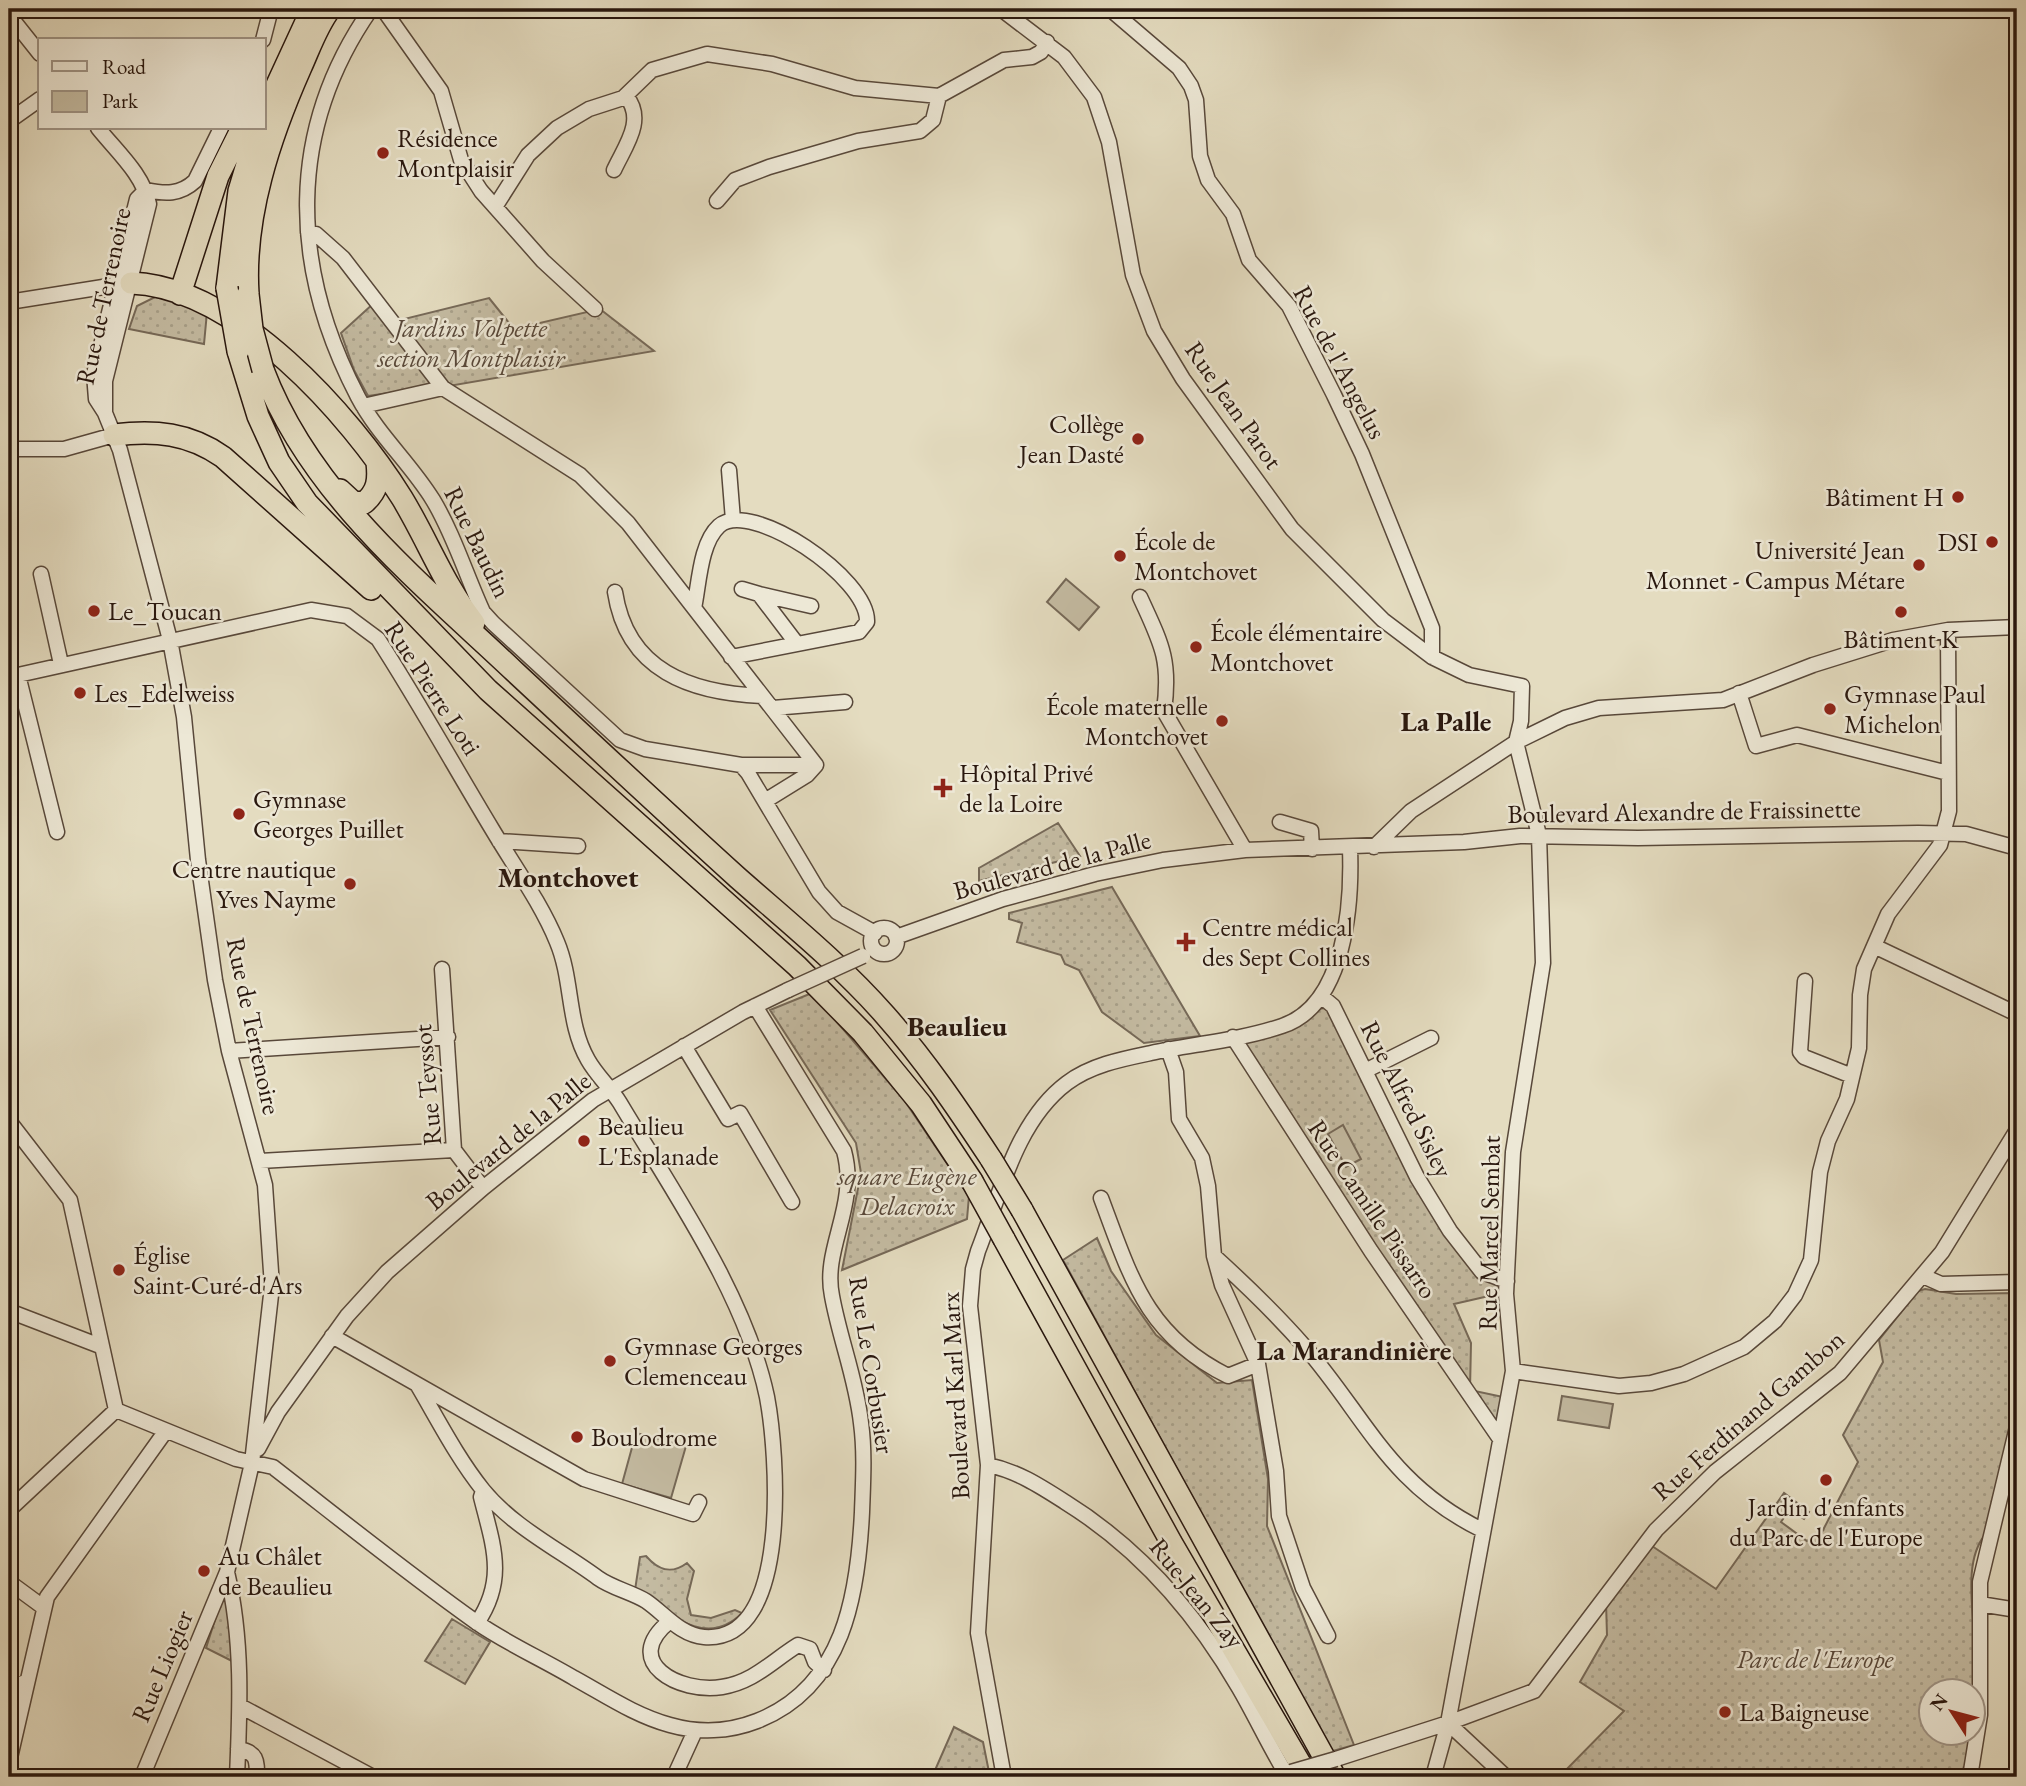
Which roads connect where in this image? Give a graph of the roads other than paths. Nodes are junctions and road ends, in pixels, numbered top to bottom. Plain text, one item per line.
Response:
1 (271, 9) edge
2 (311, 9) edge
3 (330, 9) edge
4 (371, 9) edge
5 (383, 9) edge
6 (1001, 9) edge
7 (1110, 9) edge
8 (9, 15) edge
9 (264, 38) edge
10 (1047, 42) junction
11 (38, 51) edge
12 (266, 85) edge
13 (626, 96) junction
14 (939, 96) junction
15 (38, 100) edge
16 (266, 109) edge
17 (9, 121) edge
18 (101, 130) edge
19 (220, 130) edge
20 (241, 130) edge
21 (257, 130) edge
22 (614, 170) dead end
23 (146, 190) junction
24 (717, 201) dead end
25 (495, 207) junction
26 (308, 232) junction
27 (123, 284) junction
28 (238, 291) junction
29 (180, 294) junction
30 (9, 302) edge
31 (595, 309) dead end
32 (443, 388) junction
33 (363, 406) junction
34 (114, 435) junction
35 (301, 446) junction
36 (9, 449) edge
37 (377, 462) junction
38 (729, 470) dead end
39 (733, 520) junction
40 (41, 574) dead end
41 (742, 589) dead end
42 (615, 592) dead end
43 (760, 594) junction
44 (1140, 597) dead end
45 (811, 606) dead end
46 (694, 608) junction
47 (2017, 627) edge
48 (1948, 630) junction
49 (170, 640) junction
50 (797, 644) junction
51 (731, 657) junction
52 (1432, 657) junction
53 (61, 664) junction
54 (514, 670) junction
55 (13, 676) edge
56 (488, 690) junction
57 (1739, 694) junction
58 (762, 696) junction
59 (845, 702) dead end
60 (773, 708) junction
61 (1516, 742) junction
62 (741, 765) junction
63 (816, 765) junction
64 (1948, 773) junction
65 (765, 801) junction
66 (1280, 822) dead end
67 (57, 832) dead end
68 (1944, 834) junction
69 (1539, 835) junction
70 (499, 841) junction
71 (578, 846) dead end
72 (1374, 846) junction
73 (1350, 848) junction
74 (2017, 848) edge
75 (1312, 849) junction
76 (1245, 850) junction
77 (874, 933) junction
78 (896, 937) junction
79 (1874, 946) junction
80 (869, 953) junction
81 (442, 969) dead end
82 (1805, 981) dead end
83 (1321, 996) junction
84 (755, 1006) junction
85 (2017, 1014) edge
86 (448, 1037) junction
87 (1233, 1037) junction
88 (1431, 1038) dead end
89 (684, 1046) junction
90 (1168, 1049) junction
91 (229, 1051) junction
92 (1364, 1071) junction
93 (1852, 1076) junction
94 (610, 1090) junction
95 (9, 1121) edge
96 (2017, 1130) edge
97 (454, 1150) junction
98 (260, 1161) junction
99 (483, 1188) junction
100 (1101, 1198) dead end
101 (792, 1202) dead end
102 (1214, 1256) junction
103 (1923, 1276) junction
104 (1507, 1281) junction
105 (1243, 1282) junction
106 (2017, 1282) edge
107 (1227, 1295) junction
108 (9, 1311) edge
109 (332, 1336) junction
110 (100, 1346) junction
111 (1258, 1364) junction
112 (1513, 1371) junction
113 (418, 1386) junction
114 (116, 1410) junction
115 (2017, 1427) edge
116 (165, 1432) junction
117 (1500, 1440) junction
118 (252, 1463) junction
119 (988, 1465) junction
120 (484, 1490) junction
121 (699, 1503) dead end
122 (9, 1510) edge
123 (1482, 1530) junction
124 (227, 1572) junction
125 (9, 1582) edge
126 (1980, 1602) junction
127 (43, 1606) junction
128 (2017, 1611) edge
129 (670, 1622) junction
130 (478, 1623) junction
131 (1328, 1636) dead end
132 (824, 1670) junction
133 (26, 1682) junction
134 (9, 1692) edge
135 (240, 1706) junction
136 (1448, 1723) junction
137 (695, 1731) junction
138 (238, 1749) junction
139 (9, 1762) edge
140 (1336, 1768) edge
141 (1289, 1775) edge
142 (142, 1777) edge
143 (237, 1777) edge
144 (257, 1777) edge
145 (373, 1777) edge
146 (674, 1777) edge
147 (1004, 1777) edge
148 (1433, 1777) edge
149 (1506, 1777) edge
150 (1970, 1777) edge

1 - 9 street
2 - 12 highway
2 - 16 highway
3 - 28 highway
4 - 26 street, Rue Baudin
5 - 25 street
6 - 10 street, Rue Jean Parot
7 - 52 street, Rue de l'Angelus
8 - 11 street
10 - 14 street
10 - 52 street, Rue Jean Parot
13 - 14 street
13 - 22 street
13 - 25 street
14 - 24 street
15 - 17 street
18 - 23 street
19 - 23 street, Rue de Terrenoire
20 - 29 highway
21 - 28 highway
23 - 27 street, Rue de Terrenoire
25 - 31 street
26 - 32 street
26 - 33 street, Rue Baudin
27 - 29 highway
27 - 30 street
27 - 34 street, Rue de Terrenoire
28 - 35 highway, bridge
28 - 56 highway, bridge
29 - 37 highway
32 - 33 street
32 - 46 street
33 - 62 street, Rue Baudin
34 - 36 street
34 - 49 street, Rue de Terrenoire
34 - 56 highway
35 - 37 highway
35 - 54 highway
37 - 54 highway
38 - 39 street
39 - 46 street
39 - 50 street
40 - 53 street
41 - 43 street
42 - 58 street
43 - 45 street
43 - 50 street
44 - 76 street
46 - 51 street
47 - 48 street
48 - 57 street
48 - 64 street
49 - 53 street, Rue Pierre Loti
49 - 70 street, Rue Pierre Loti
49 - 91 street, Rue de Terrenoire
50 - 51 street
51 - 58 street
52 - 61 street, Rue Jean Parot
53 - 55 street, Rue Pierre Loti
54 - 140 highway, bridge
55 - 67 street
56 - 141 highway, bridge
57 - 61 street
57 - 64 street
58 - 60 street
59 - 60 street
60 - 63 street
61 - 69 street, Rue Marcel Sembat
61 - 72 street
62 - 63 street, Rue Baudin
62 - 65 street
63 - 65 street
64 - 68 street
65 - 77 street
66 - 75 street
68 - 69 street, Boulevard Alexandre de Fraissinette
68 - 74 street, Boulevard Alexandre de Fraissinette
68 - 79 street
69 - 72 street, Boulevard Alexandre de Fraissinette
69 - 104 street, Rue Marcel Sembat
70 - 71 street
70 - 94 street, Rue Pierre Loti
72 - 73 street, Boulevard Alexandre de Fraissinette
73 - 75 street, Boulevard de la Palle
73 - 83 street, Boulevard Karl Marx
75 - 76 street, Boulevard de la Palle
76 - 78 street, Boulevard de la Palle
77 - 78 street, Boulevard de la Palle
77 - 80 street
78 - 80 street, Boulevard de la Palle
79 - 85 street
79 - 93 street
80 - 84 street, Boulevard de la Palle, bridge
81 - 86 street, Rue Teyssot
82 - 93 street
83 - 87 street, Boulevard Karl Marx
83 - 92 street, Rue Alfred Sisley
84 - 89 street, Boulevard de la Palle
84 - 132 street, Rue Le Corbusier
86 - 91 street
86 - 97 street, Rue Teyssot
87 - 90 street, Boulevard Karl Marx
87 - 117 street, Rue Camille Pissarro
88 - 92 street
89 - 94 street, Boulevard de la Palle
89 - 101 street
90 - 102 street
90 - 119 street, Boulevard Karl Marx
91 - 98 street, Rue de Terrenoire
92 - 104 street, Rue Alfred Sisley
93 - 112 street
94 - 99 street, Boulevard de la Palle
94 - 129 street, Rue Pierre Loti
95 - 110 street
96 - 103 street, Rue Ferdinand Gambon
97 - 98 street
97 - 99 street, Rue Teyssot
98 - 118 street, Rue de Terrenoire
99 - 109 street, Boulevard de la Palle
100 - 111 street
102 - 105 street
102 - 107 street
103 - 106 street
103 - 136 street, Rue Ferdinand Gambon
104 - 112 street, Rue Marcel Sembat
105 - 107 street
105 - 123 street
107 - 111 street
108 - 110 street
109 - 113 street
109 - 118 street, Boulevard de la Palle
110 - 114 street
111 - 131 street
112 - 117 street, Rue Marcel Sembat
113 - 120 street
113 - 121 street
114 - 116 street, Rue Le Corbusier
114 - 122 street
115 - 126 street
116 - 118 street, Rue Le Corbusier
116 - 127 street
117 - 123 street, Rue Marcel Sembat
118 - 124 street, Rue de Terrenoire
118 - 130 street, Rue Le Corbusier
119 - 141 street, Rue Jean Zay
119 - 147 street, Boulevard Karl Marx
120 - 129 street, Rue Pierre Loti
120 - 130 street
123 - 136 street, Rue Marcel Sembat
124 - 135 street
124 - 142 street, Rue Liogier
125 - 127 street
126 - 128 street
126 - 150 street
127 - 133 street
129 - 132 street
130 - 137 street, Rue Le Corbusier
132 - 137 street, Rue Le Corbusier
133 - 134 street
133 - 139 street
135 - 138 street
135 - 145 street
136 - 140 street, Rue Ferdinand Gambon
136 - 148 street, Rue Marcel Sembat
136 - 149 street
137 - 146 street
138 - 143 street
138 - 144 street
140 - 141 street, Rue Ferdinand Gambon, bridge

